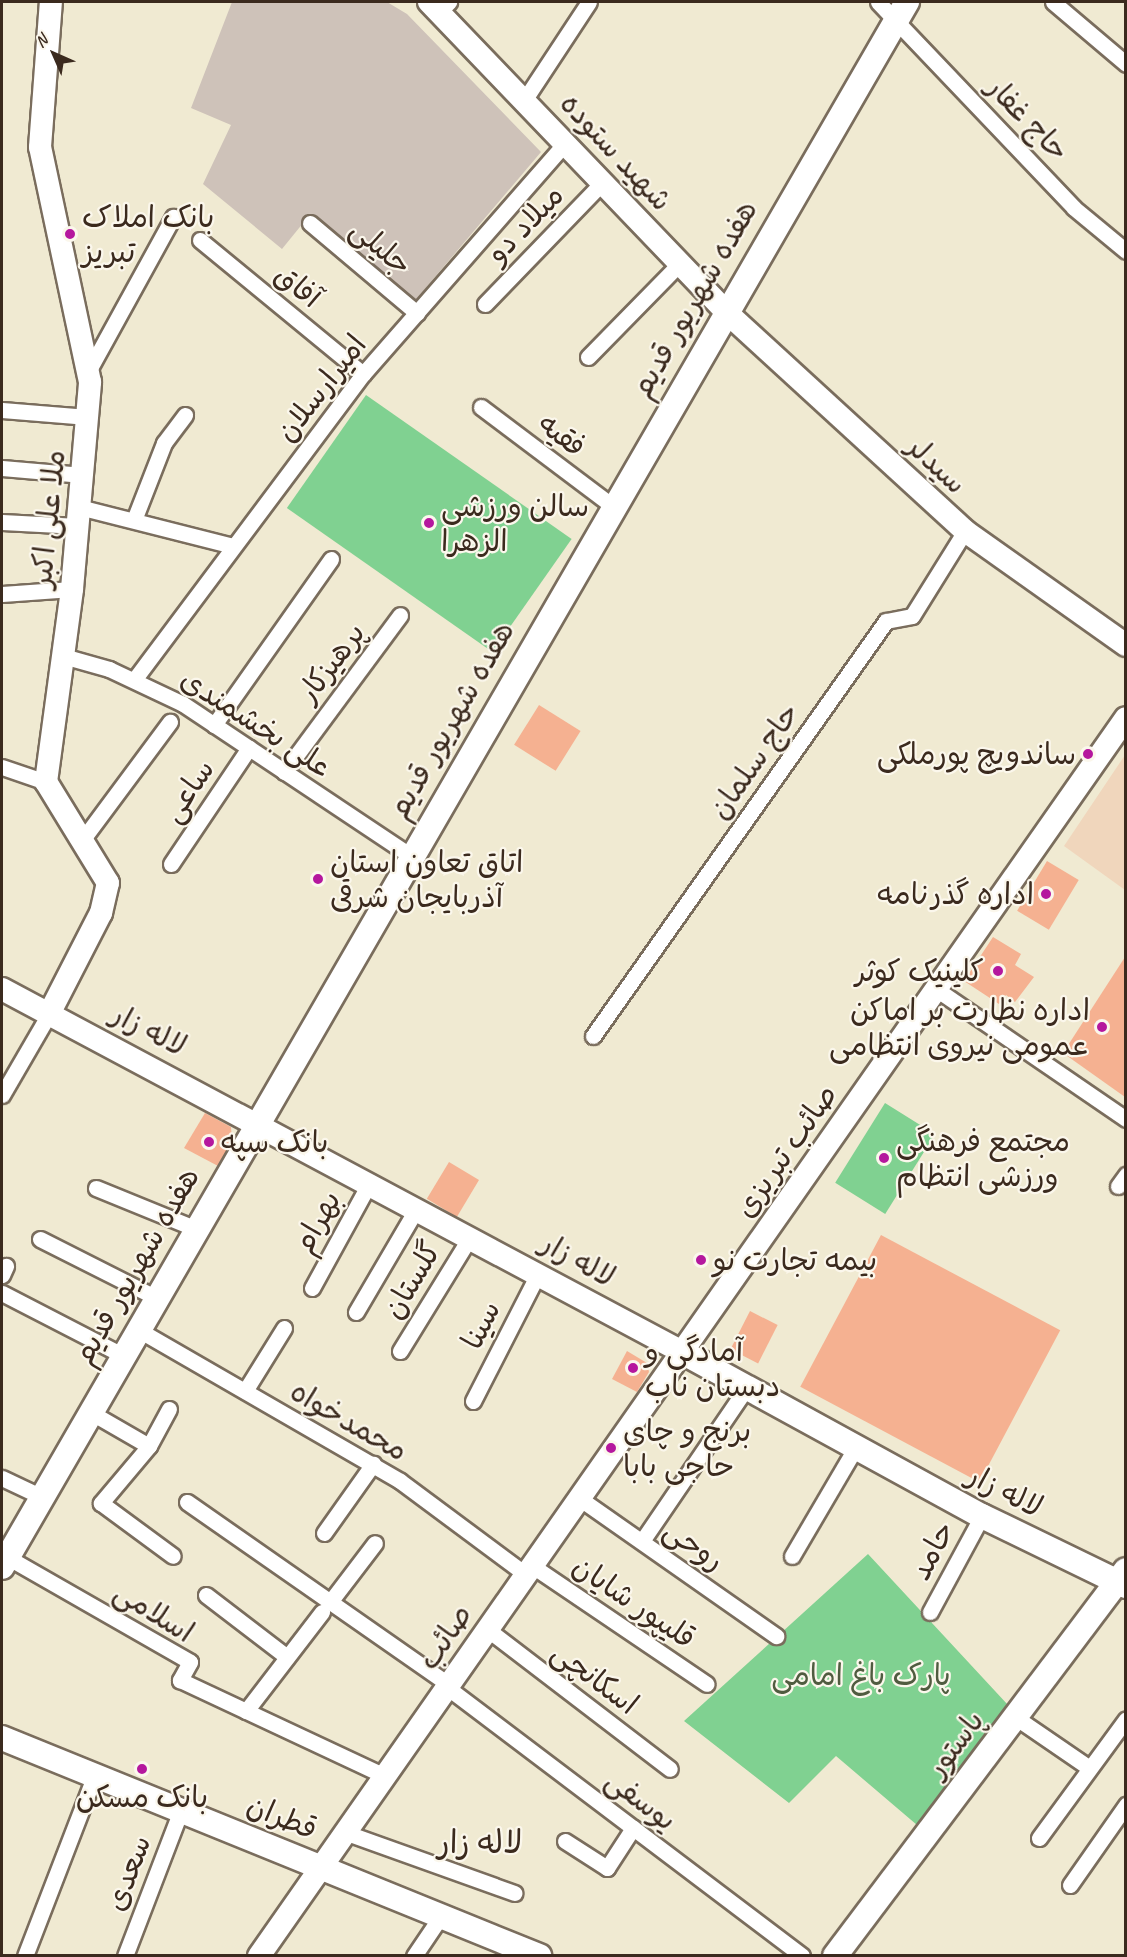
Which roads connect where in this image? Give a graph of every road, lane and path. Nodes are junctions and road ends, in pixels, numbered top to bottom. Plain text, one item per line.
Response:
1 (51, 2) edge
2 (589, 2) edge
3 (878, 2) edge
4 (1053, 2) edge
5 (441, 3) edge
6 (901, 11) edge
7 (1125, 64) edge
8 (525, 99) junction
9 (566, 142) junction
10 (603, 182) junction
11 (173, 217) dead end
12 (310, 223) dead end
13 (200, 240) dead end
14 (1125, 251) edge
15 (680, 263) junction
16 (485, 304) dead end
17 (724, 310) junction
18 (417, 313) junction
19 (588, 357) dead end
20 (89, 370) junction
21 (363, 374) junction
22 (481, 407) dead end
23 (2, 410) edge
24 (185, 415) dead end
25 (88, 417) junction
26 (2, 468) edge
27 (83, 475) junction
28 (611, 505) junction
29 (78, 517) junction
30 (134, 520) junction
31 (2, 522) edge
32 (965, 531) junction
33 (233, 546) junction
34 (331, 559) dead end
35 (72, 588) junction
36 (2, 594) edge
37 (400, 615) dead end
38 (1125, 645) edge
39 (63, 656) junction
40 (134, 680) junction
41 (1125, 718) edge
42 (170, 722) dead end
43 (214, 725) junction
44 (249, 748) junction
45 (2, 767) edge
46 (284, 772) junction
47 (46, 782) junction
48 (83, 839) junction
49 (409, 855) junction
50 (171, 864) dead end
51 (2, 989) edge
52 (936, 989) junction
53 (49, 1014) junction
54 (594, 1036) dead end
55 (2, 1095) edge
56 (1125, 1119) edge
57 (256, 1120) junction
58 (370, 1182) junction
59 (96, 1188) dead end
60 (417, 1208) junction
61 (194, 1228) junction
62 (470, 1237) junction
63 (40, 1239) dead end
64 (538, 1274) junction
65 (312, 1288) dead end
66 (2, 1293) edge
67 (155, 1297) junction
68 (356, 1312) dead end
69 (284, 1328) dead end
70 (137, 1329) junction
71 (400, 1351) dead end
72 (682, 1352) junction
73 (122, 1356) junction
74 (747, 1387) junction
75 (245, 1391) junction
76 (473, 1401) dead end
77 (169, 1409) dead end
78 (90, 1412) junction
79 (149, 1446) junction
80 (856, 1447) junction
81 (373, 1464) junction
82 (2, 1478) edge
83 (42, 1497) junction
84 (579, 1498) junction
85 (187, 1502) dead end
86 (982, 1516) junction
87 (324, 1533) dead end
88 (642, 1541) junction
89 (375, 1543) dead end
90 (173, 1556) dead end
91 (792, 1556) dead end
92 (4, 1562) edge
93 (528, 1569) junction
94 (1123, 1579) edge
95 (206, 1595) dead end
96 (326, 1607) junction
97 (930, 1612) dead end
98 (487, 1629) junction
99 (776, 1636) dead end
100 (287, 1657) junction
101 (707, 1684) dead end
102 (448, 1686) junction
103 (246, 1711) junction
104 (1015, 1717) junction
105 (1125, 1719) edge
106 (3, 1742) edge
107 (1088, 1767) junction
108 (670, 1769) dead end
109 (95, 1775) junction
110 (383, 1775) junction
111 (1125, 1805) edge
112 (181, 1810) junction
113 (633, 1828) junction
114 (344, 1832) junction
115 (1039, 1838) dead end
116 (565, 1841) dead end
117 (319, 1866) junction
118 (1070, 1885) dead end
119 (514, 1893) dead end
120 (441, 1916) junction
121 (536, 1955) edge
122 (25, 1956) edge
123 (125, 1956) edge
124 (259, 1956) edge
125 (414, 1956) edge
126 (802, 1956) edge
127 (835, 1956) edge

1 - 20 main road, ملا علی اکبر
2 - 8 street
3 - 6 street, حاج غفار
4 - 7 street
5 - 8 main road, شهید ستوده
6 - 14 street, حاج غفار
6 - 17 main road, هفده شهریور قدیم
8 - 9 main road, شهید ستوده
9 - 10 main road, شهید ستوده
9 - 18 street, امیرارسلان
10 - 15 main road, شهید ستوده
10 - 16 street, میلاد دو
11 - 20 street
12 - 18 street, جلیلی
13 - 21 street, آفاق
15 - 17 main road, شهید ستوده
15 - 19 street
17 - 28 main road, هفده شهریور قدیم
17 - 32 main road, سیدلر
18 - 21 street, امیرارسلان
20 - 25 main road, ملا علی اکبر
21 - 33 street, امیرارسلان
22 - 28 street, فقیه
23 - 25 street
24 - 30 street
25 - 27 main road, ملا علی اکبر
26 - 27 street
27 - 29 main road, ملا علی اکبر
28 - 49 main road, هفده شهریور قدیم
29 - 30 street
29 - 31 street
29 - 35 main road, ملا علی اکبر
30 - 33 street
32 - 38 main road, سیدلر
32 - 54 street, حاج سلمان
33 - 40 street, امیرارسلان
34 - 43 street
35 - 36 street
35 - 39 main road, ملا علی اکبر
37 - 46 street, پرهیزکار
39 - 40 street, علی بخشمندی
39 - 47 main road, ملا علی اکبر
40 - 43 street, علی بخشمندی
41 - 52 main road, صائب تبریزی
42 - 48 street
43 - 44 street, علی بخشمندی
44 - 46 street, علی بخشمندی
44 - 50 street, ساعی
45 - 47 street
46 - 49 street, علی بخشمندی
47 - 48 main road
48 - 53 main road
49 - 57 main road, هفده شهریور قدیم
51 - 53 main road, لاله زار
52 - 56 street
52 - 72 main road, صائب تبریزی
53 - 55 street
53 - 57 main road, لاله زار
57 - 58 main road, لاله زار
57 - 61 main road, هفده شهریور قدیم
58 - 60 main road, لاله زار
58 - 65 street, بهرام
59 - 61 street
60 - 62 main road, لاله زار
60 - 68 street
61 - 67 main road, هفده شهریور قدیم
62 - 64 main road, لاله زار
62 - 71 street, گلستان
63 - 67 street
64 - 72 main road, لاله زار
64 - 76 street, سینا
66 - 73 street
67 - 70 main road, هفده شهریور قدیم
69 - 75 street
70 - 73 main road, هفده شهریور قدیم
70 - 75 street, محمدخواه
72 - 74 main road, لاله زار
72 - 84 main road, صائب
73 - 78 main road, هفده شهریور قدیم
74 - 80 main road, لاله زار
74 - 88 street
75 - 81 street, محمدخواه
77 - 79 street
78 - 79 street
78 - 83 main road, هفده شهریور قدیم
79 - 90 street
80 - 86 main road, لاله زار
80 - 91 street
81 - 87 street
81 - 93 street, محمدخواه
82 - 83 street
83 - 92 main road, هفده شهریور قدیم
84 - 88 street, روحی
84 - 93 main road, صائب
85 - 96 street, یوسفی
86 - 94 main road, لاله زار
86 - 97 street, حامد
88 - 99 street, روحی
89 - 96 street
92 - 103 street, اسلامی
93 - 98 main road, صائب
93 - 101 street, قلیپور شایان
94 - 104 main road, پاستور
95 - 100 street
96 - 100 street
96 - 102 street, یوسفی
98 - 102 main road, صائب
98 - 108 street, اسکانچی
100 - 103 street
102 - 110 main road, صائب
102 - 113 street, یوسفی
103 - 110 street, اسلامی
104 - 107 street
104 - 127 main road, پاستور
105 - 107 street
106 - 109 main road, قطران
107 - 115 street
109 - 112 main road, قطران
109 - 122 street
110 - 114 main road, صائب
111 - 118 street
112 - 117 main road, قطران
112 - 123 street, سعدی
113 - 116 street
113 - 126 street, یوسفی
114 - 117 main road, صائب
114 - 119 street
117 - 120 main road, قطران
117 - 124 main road, صائب
120 - 121 main road, قطران
120 - 125 street

